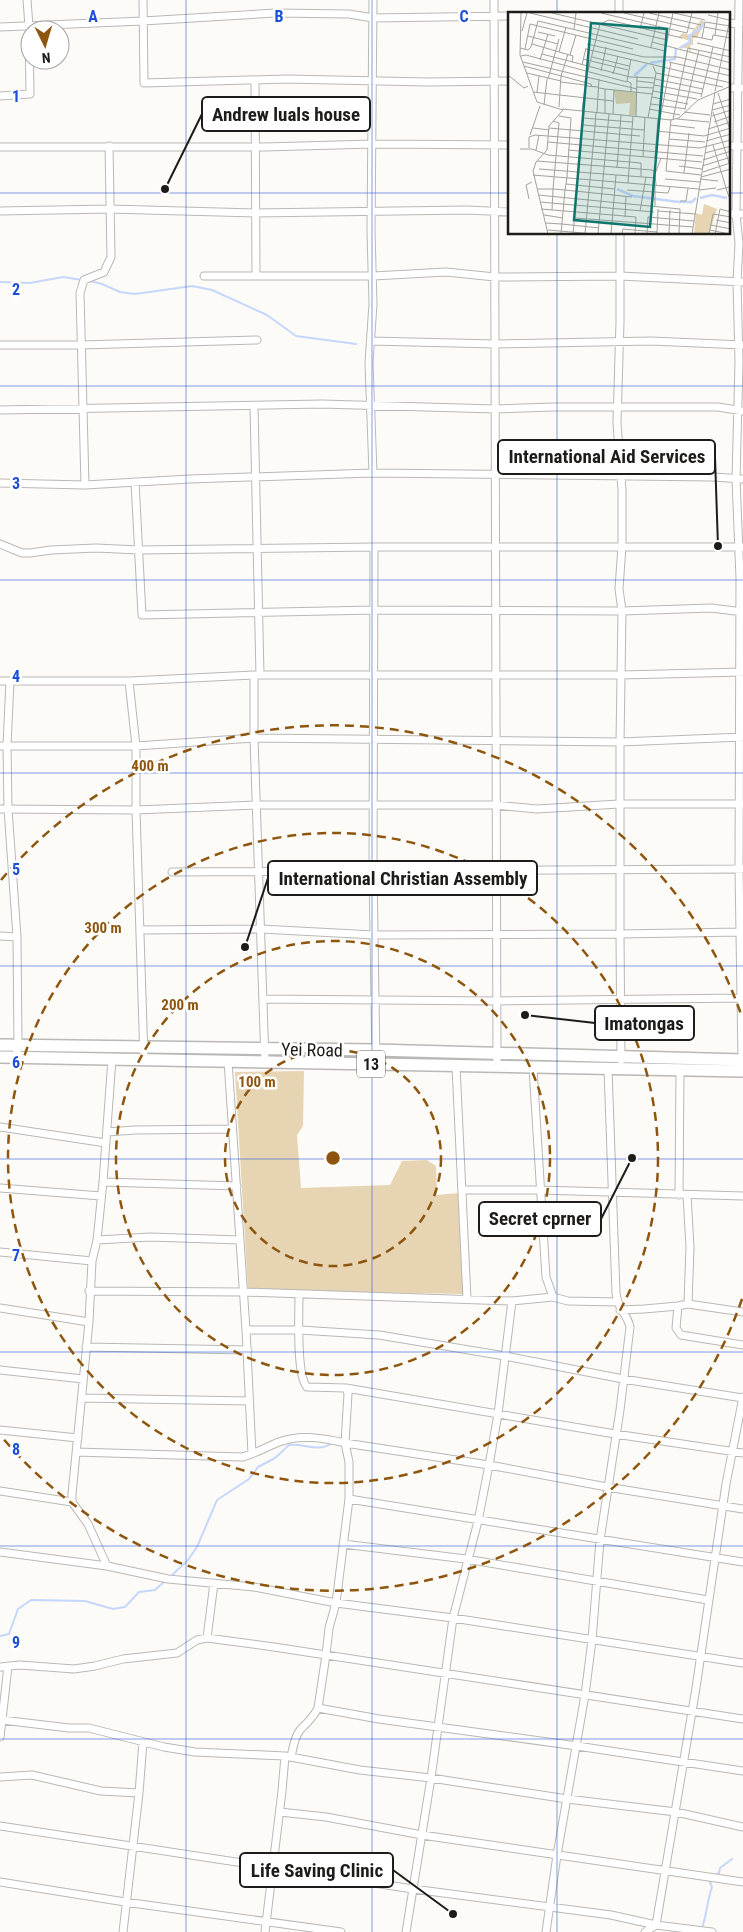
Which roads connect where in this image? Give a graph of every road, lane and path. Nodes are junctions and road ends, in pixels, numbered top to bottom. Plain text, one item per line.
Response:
1 (27, 0) edge
2 (143, 0) edge
3 (373, 0) edge
4 (494, 0) edge
5 (739, 0) edge
6 (494, 16) junction
7 (508, 16) edge
8 (373, 18) junction
9 (29, 20) edge
10 (143, 21) junction
11 (730, 23) edge
12 (70, 24) edge
13 (739, 24) junction
14 (20, 26) edge
15 (0, 27) edge
16 (30, 70) edge
17 (255, 80) junction
18 (372, 80) junction
19 (494, 81) junction
20 (508, 81) edge
21 (740, 88) edge
22 (0, 96) edge
23 (373, 144) junction
24 (494, 145) junction
25 (508, 145) edge
26 (109, 146) junction
27 (255, 146) junction
28 (736, 146) edge
29 (0, 147) edge
30 (110, 209) junction
31 (0, 211) edge
32 (372, 212) junction
33 (494, 212) junction
34 (508, 212) edge
35 (255, 213) junction
36 (736, 214) edge
37 (620, 235) edge
38 (741, 242) edge
39 (256, 275) junction
40 (204, 276) dead end
41 (373, 276) junction
42 (495, 276) junction
43 (620, 276) junction
44 (740, 282) edge
45 (257, 340) dead end
46 (371, 341) junction
47 (620, 343) junction
48 (495, 344) junction
49 (0, 345) edge
50 (81, 345) junction
51 (740, 345) edge
52 (254, 406) junction
53 (371, 406) junction
54 (618, 407) junction
55 (82, 409) junction
56 (495, 409) junction
57 (0, 410) edge
58 (740, 412) edge
59 (373, 473) junction
60 (495, 475) junction
61 (621, 476) junction
62 (255, 477) junction
63 (739, 479) edge
64 (135, 482) junction
65 (0, 483) edge
66 (85, 485) junction
67 (0, 544) edge
68 (622, 546) junction
69 (374, 547) junction
70 (495, 547) junction
71 (741, 547) edge
72 (256, 548) junction
73 (138, 550) junction
74 (375, 610) junction
75 (495, 611) junction
76 (622, 611) junction
77 (741, 612) edge
78 (258, 613) junction
79 (742, 672) edge
80 (374, 674) junction
81 (495, 674) junction
82 (257, 675) junction
83 (621, 675) junction
84 (0, 681) edge
85 (10, 681) junction
86 (130, 681) junction
87 (742, 737) edge
88 (254, 738) junction
89 (373, 740) junction
90 (495, 741) junction
91 (620, 742) junction
92 (4, 746) edge
93 (136, 746) junction
94 (619, 804) junction
95 (742, 804) edge
96 (256, 805) junction
97 (496, 805) junction
98 (373, 806) junction
99 (0, 808) edge
100 (8, 809) junction
101 (136, 810) junction
102 (741, 869) edge
103 (259, 870) junction
104 (373, 870) junction
105 (496, 870) junction
106 (620, 870) junction
107 (172, 872) dead end
108 (261, 929) junction
109 (140, 930) junction
110 (740, 932) junction
111 (496, 934) junction
112 (620, 934) junction
113 (374, 935) junction
114 (0, 936) edge
115 (18, 937) junction
116 (741, 998) junction
117 (263, 999) junction
118 (620, 999) junction
119 (375, 1000) junction
120 (496, 1000) junction
121 (0, 1045) edge
122 (264, 1049) junction
123 (17, 1050) junction
124 (375, 1050) junction
125 (497, 1053) junction
126 (144, 1054) junction
127 (620, 1056) junction
128 (0, 1057) edge
129 (112, 1059) junction
130 (228, 1061) junction
131 (265, 1062) junction
132 (743, 1063) edge
133 (376, 1064) junction
134 (456, 1066) junction
135 (497, 1067) junction
136 (533, 1068) junction
137 (621, 1068) junction
138 (608, 1069) junction
139 (680, 1070) junction
140 (0, 1128) edge
141 (232, 1129) junction
142 (107, 1132) junction
143 (106, 1143) junction
144 (103, 1182) junction
145 (236, 1186) junction
146 (0, 1188) edge
147 (462, 1190) junction
148 (540, 1190) junction
149 (612, 1193) junction
150 (679, 1195) junction
151 (688, 1195) junction
152 (101, 1196) junction
153 (743, 1196) edge
154 (97, 1240) junction
155 (240, 1240) junction
156 (0, 1252) edge
157 (92, 1261) junction
158 (89, 1291) junction
159 (244, 1292) junction
160 (299, 1295) junction
161 (553, 1297) junction
162 (467, 1299) junction
163 (512, 1301) junction
164 (617, 1302) junction
165 (688, 1304) junction
166 (678, 1306) junction
167 (0, 1308) edge
168 (620, 1310) junction
169 (743, 1312) edge
170 (89, 1322) junction
171 (246, 1330) junction
172 (300, 1330) junction
173 (743, 1345) edge
174 (86, 1348) junction
175 (248, 1350) junction
176 (505, 1356) junction
177 (0, 1370) edge
178 (83, 1379) junction
179 (623, 1380) junction
180 (346, 1388) junction
181 (82, 1398) junction
182 (743, 1398) edge
183 (249, 1401) junction
184 (498, 1414) junction
185 (0, 1430) edge
186 (615, 1434) junction
187 (78, 1438) junction
188 (345, 1443) junction
189 (76, 1452) junction
190 (733, 1452) junction
191 (743, 1453) edge
192 (252, 1454) junction
193 (489, 1465) junction
194 (607, 1487) junction
195 (0, 1491) edge
196 (349, 1499) junction
197 (72, 1502) junction
198 (723, 1505) junction
199 (743, 1509) edge
200 (478, 1521) junction
201 (600, 1540) junction
202 (343, 1544) junction
203 (0, 1552) edge
204 (714, 1558) junction
205 (466, 1559) junction
206 (743, 1562) edge
207 (107, 1566) junction
208 (597, 1582) junction
209 (214, 1583) junction
210 (708, 1600) junction
211 (336, 1603) junction
212 (453, 1618) junction
213 (207, 1638) junction
214 (592, 1640) junction
215 (326, 1655) junction
216 (700, 1656) junction
217 (743, 1663) edge
218 (0, 1666) edge
219 (8, 1666) junction
220 (446, 1673) junction
221 (585, 1695) junction
222 (318, 1708) junction
223 (691, 1710) junction
224 (743, 1719) edge
225 (2, 1720) junction
226 (437, 1726) junction
227 (0, 1737) edge
228 (143, 1742) junction
229 (577, 1746) junction
230 (288, 1757) junction
231 (682, 1763) junction
232 (743, 1771) edge
233 (0, 1777) edge
234 (432, 1778) junction
235 (139, 1794) junction
236 (568, 1798) junction
237 (280, 1812) junction
238 (676, 1812) junction
239 (0, 1826) edge
240 (743, 1827) edge
241 (422, 1835) junction
242 (132, 1845) junction
243 (557, 1854) junction
244 (273, 1867) junction
245 (666, 1870) junction
246 (0, 1882) edge
247 (743, 1882) edge
248 (412, 1889) junction
249 (125, 1902) junction
250 (550, 1907) junction
251 (267, 1920) junction
252 (656, 1925) junction
253 (122, 1932) edge
254 (265, 1932) edge
255 (341, 1932) edge
256 (406, 1932) edge
257 (546, 1932) edge
258 (645, 1932) edge
259 (712, 1932) edge

1 - 9 street
2 - 10 street
3 - 8 street
4 - 6 street
5 - 13 street
6 - 7 street
6 - 8 street
6 - 19 street
8 - 10 street
8 - 18 street
10 - 12 street
10 - 17 street
11 - 13 street
13 - 21 street
14 - 15 street
16 - 22 street
17 - 18 street
17 - 27 street
18 - 19 street
18 - 23 street
19 - 20 street
19 - 24 street
21 - 28 street
23 - 24 street
23 - 27 street
23 - 32 street
24 - 25 street
24 - 33 street
26 - 27 street
26 - 29 street
26 - 30 street
27 - 35 street
28 - 36 street
30 - 31 street
30 - 35 street
30 - 50 street
32 - 33 street
32 - 35 street
32 - 41 street
33 - 34 street
33 - 42 street
35 - 39 street
36 - 38 street
37 - 43 street
38 - 44 street
39 - 40 street
39 - 41 street
41 - 42 street
41 - 46 street
42 - 43 street
42 - 48 street
43 - 44 street
43 - 47 street
44 - 51 street
45 - 50 street
46 - 48 street
46 - 53 street
47 - 48 street
47 - 51 street
47 - 54 street
48 - 56 street
49 - 50 street
50 - 55 street
51 - 58 street
52 - 53 street
52 - 55 street
52 - 62 street
53 - 56 street
53 - 59 street
54 - 56 street
54 - 58 street
54 - 61 street
55 - 57 street
55 - 66 street
56 - 60 street
58 - 63 street
59 - 60 street
59 - 62 street
60 - 61 street
60 - 70 street
61 - 63 street
61 - 68 street
62 - 64 street
62 - 72 street
63 - 71 street
64 - 66 street
64 - 73 street
65 - 66 street
67 - 73 street
68 - 70 street
68 - 71 street
68 - 76 street
69 - 70 street
69 - 72 street
69 - 74 street
70 - 75 street
71 - 77 street
72 - 73 street
72 - 78 street
73 - 78 street
74 - 75 street
74 - 78 street
74 - 80 street
75 - 76 street
75 - 81 street
76 - 77 street
76 - 83 street
77 - 79 street
78 - 82 street
79 - 83 street
79 - 87 street
80 - 81 street
80 - 82 street
80 - 89 street
81 - 83 street
81 - 90 street
82 - 86 street
82 - 88 street
83 - 91 street
84 - 85 street
85 - 86 street
85 - 92 street
86 - 93 street
87 - 91 street
87 - 95 street
88 - 89 street
88 - 93 street
88 - 96 street
89 - 90 street
89 - 98 street
90 - 91 street
90 - 97 street
91 - 94 street
92 - 93 street
92 - 100 street
93 - 101 street
94 - 95 street
94 - 97 street
94 - 106 street
95 - 102 street
96 - 98 street
96 - 101 street
96 - 103 street
97 - 98 street
97 - 105 street
98 - 104 street
99 - 100 street
100 - 101 street
100 - 115 street
101 - 109 street
102 - 106 street
102 - 110 street
103 - 104 street
103 - 107 street
103 - 108 street
104 - 105 street
104 - 113 street
105 - 106 street
105 - 111 street
106 - 112 street
108 - 109 street
108 - 113 street
108 - 117 street
109 - 126 street
110 - 112 street
110 - 116 street
111 - 112 street
111 - 113 street
111 - 120 street
112 - 118 street
113 - 119 street
114 - 115 street
115 - 123 street
116 - 118 street
116 - 132 street
117 - 119 street
117 - 122 street
118 - 120 street
118 - 127 street
119 - 120 street
119 - 124 street
120 - 125 street
121 - 123 main road, Yei Road
122 - 124 main road, Yei Road
122 - 126 main road, Yei Road
122 - 131 street
123 - 126 main road, Yei Road
123 - 128 main road, Yei Road / 13
123 - 129 main road, Yei Road / 13
124 - 125 main road, Yei Road
124 - 133 street
125 - 127 main road, Yei Road
125 - 135 street
126 - 129 main road, Yei Road / 13
126 - 130 main road, Yei Road / 13
127 - 132 main road, Yei Road
127 - 137 street
129 - 142 street
130 - 131 main road, Yei Road / 13
130 - 141 street
131 - 133 main road, Yei Road / 13
132 - 139 main road, Yei Road / 13
133 - 134 main road, Yei Road / 13
134 - 135 main road, Yei Road / 13
134 - 147 street
135 - 136 main road, Yei Road / 13
136 - 138 main road, Yei Road / 13
136 - 148 street
137 - 138 main road, Yei Road / 13
137 - 139 main road, Yei Road / 13
138 - 149 street
139 - 150 street
140 - 143 street
141 - 142 street
141 - 145 street
142 - 143 street
143 - 144 street
144 - 145 street
144 - 152 street
145 - 155 street
146 - 152 street
147 - 148 street
147 - 162 street
148 - 149 street
148 - 161 street
149 - 150 street
149 - 164 street
150 - 151 street
151 - 153 street
151 - 165 street
152 - 154 street
154 - 155 street
154 - 157 street
155 - 159 street
156 - 157 street
157 - 158 street
158 - 159 street
158 - 170 street
159 - 160 street
159 - 171 street
160 - 162 street
160 - 172 street
161 - 163 street
161 - 164 street
162 - 163 street
163 - 176 street
164 - 168 street
165 - 166 street
165 - 169 street
166 - 168 street
166 - 173 street
167 - 170 street
168 - 179 street
170 - 174 street
171 - 172 street
171 - 175 street
172 - 176 street
172 - 180 street
174 - 175 street
174 - 178 street
175 - 183 street
176 - 179 street
176 - 184 street
177 - 178 street
178 - 181 street
179 - 182 street
179 - 186 street
180 - 184 street
180 - 188 street
181 - 183 street
181 - 187 street
182 - 190 street
183 - 192 street
184 - 186 street
184 - 193 street
185 - 187 street
186 - 190 street
186 - 194 street
187 - 189 street
188 - 192 street
188 - 193 street
188 - 196 street
189 - 192 street
189 - 197 street
190 - 191 street
190 - 198 street
193 - 194 street
193 - 200 street
194 - 198 street
194 - 201 street
195 - 197 street
196 - 200 street
196 - 202 street
197 - 207 street
198 - 199 street
198 - 204 street
200 - 201 street
200 - 205 street
201 - 204 street
201 - 208 street
202 - 205 street
202 - 211 street
203 - 207 street
204 - 206 street
204 - 210 street
205 - 208 street
205 - 212 street
207 - 209 street
208 - 210 street
208 - 214 street
209 - 211 street
209 - 213 street
210 - 216 street
211 - 212 street
211 - 215 street
212 - 214 street
212 - 220 street
213 - 215 street
213 - 219 street
214 - 216 street
214 - 221 street
215 - 220 street
215 - 222 street
216 - 217 street
216 - 223 street
218 - 219 street
219 - 225 street
220 - 221 street
220 - 226 street
221 - 223 street
221 - 229 street
222 - 226 street
222 - 230 street
223 - 224 street
223 - 231 street
225 - 227 street
225 - 228 street
226 - 229 street
226 - 234 street
228 - 230 street
228 - 235 street
229 - 231 street
229 - 236 street
230 - 234 street
230 - 237 street
231 - 232 street
231 - 238 street
233 - 235 street
234 - 236 street
234 - 241 street
235 - 242 street
236 - 238 street
236 - 243 street
237 - 241 street
237 - 244 street
238 - 240 street
238 - 245 street
239 - 242 street
241 - 243 street
241 - 248 street
242 - 244 street
242 - 249 street
243 - 245 street
243 - 250 street
244 - 248 street
244 - 251 street
245 - 247 street
245 - 252 street
246 - 249 street
248 - 250 street
248 - 256 street
249 - 251 street
249 - 253 street
250 - 252 street
250 - 257 street
251 - 254 street
251 - 255 street
252 - 258 street
252 - 259 street

